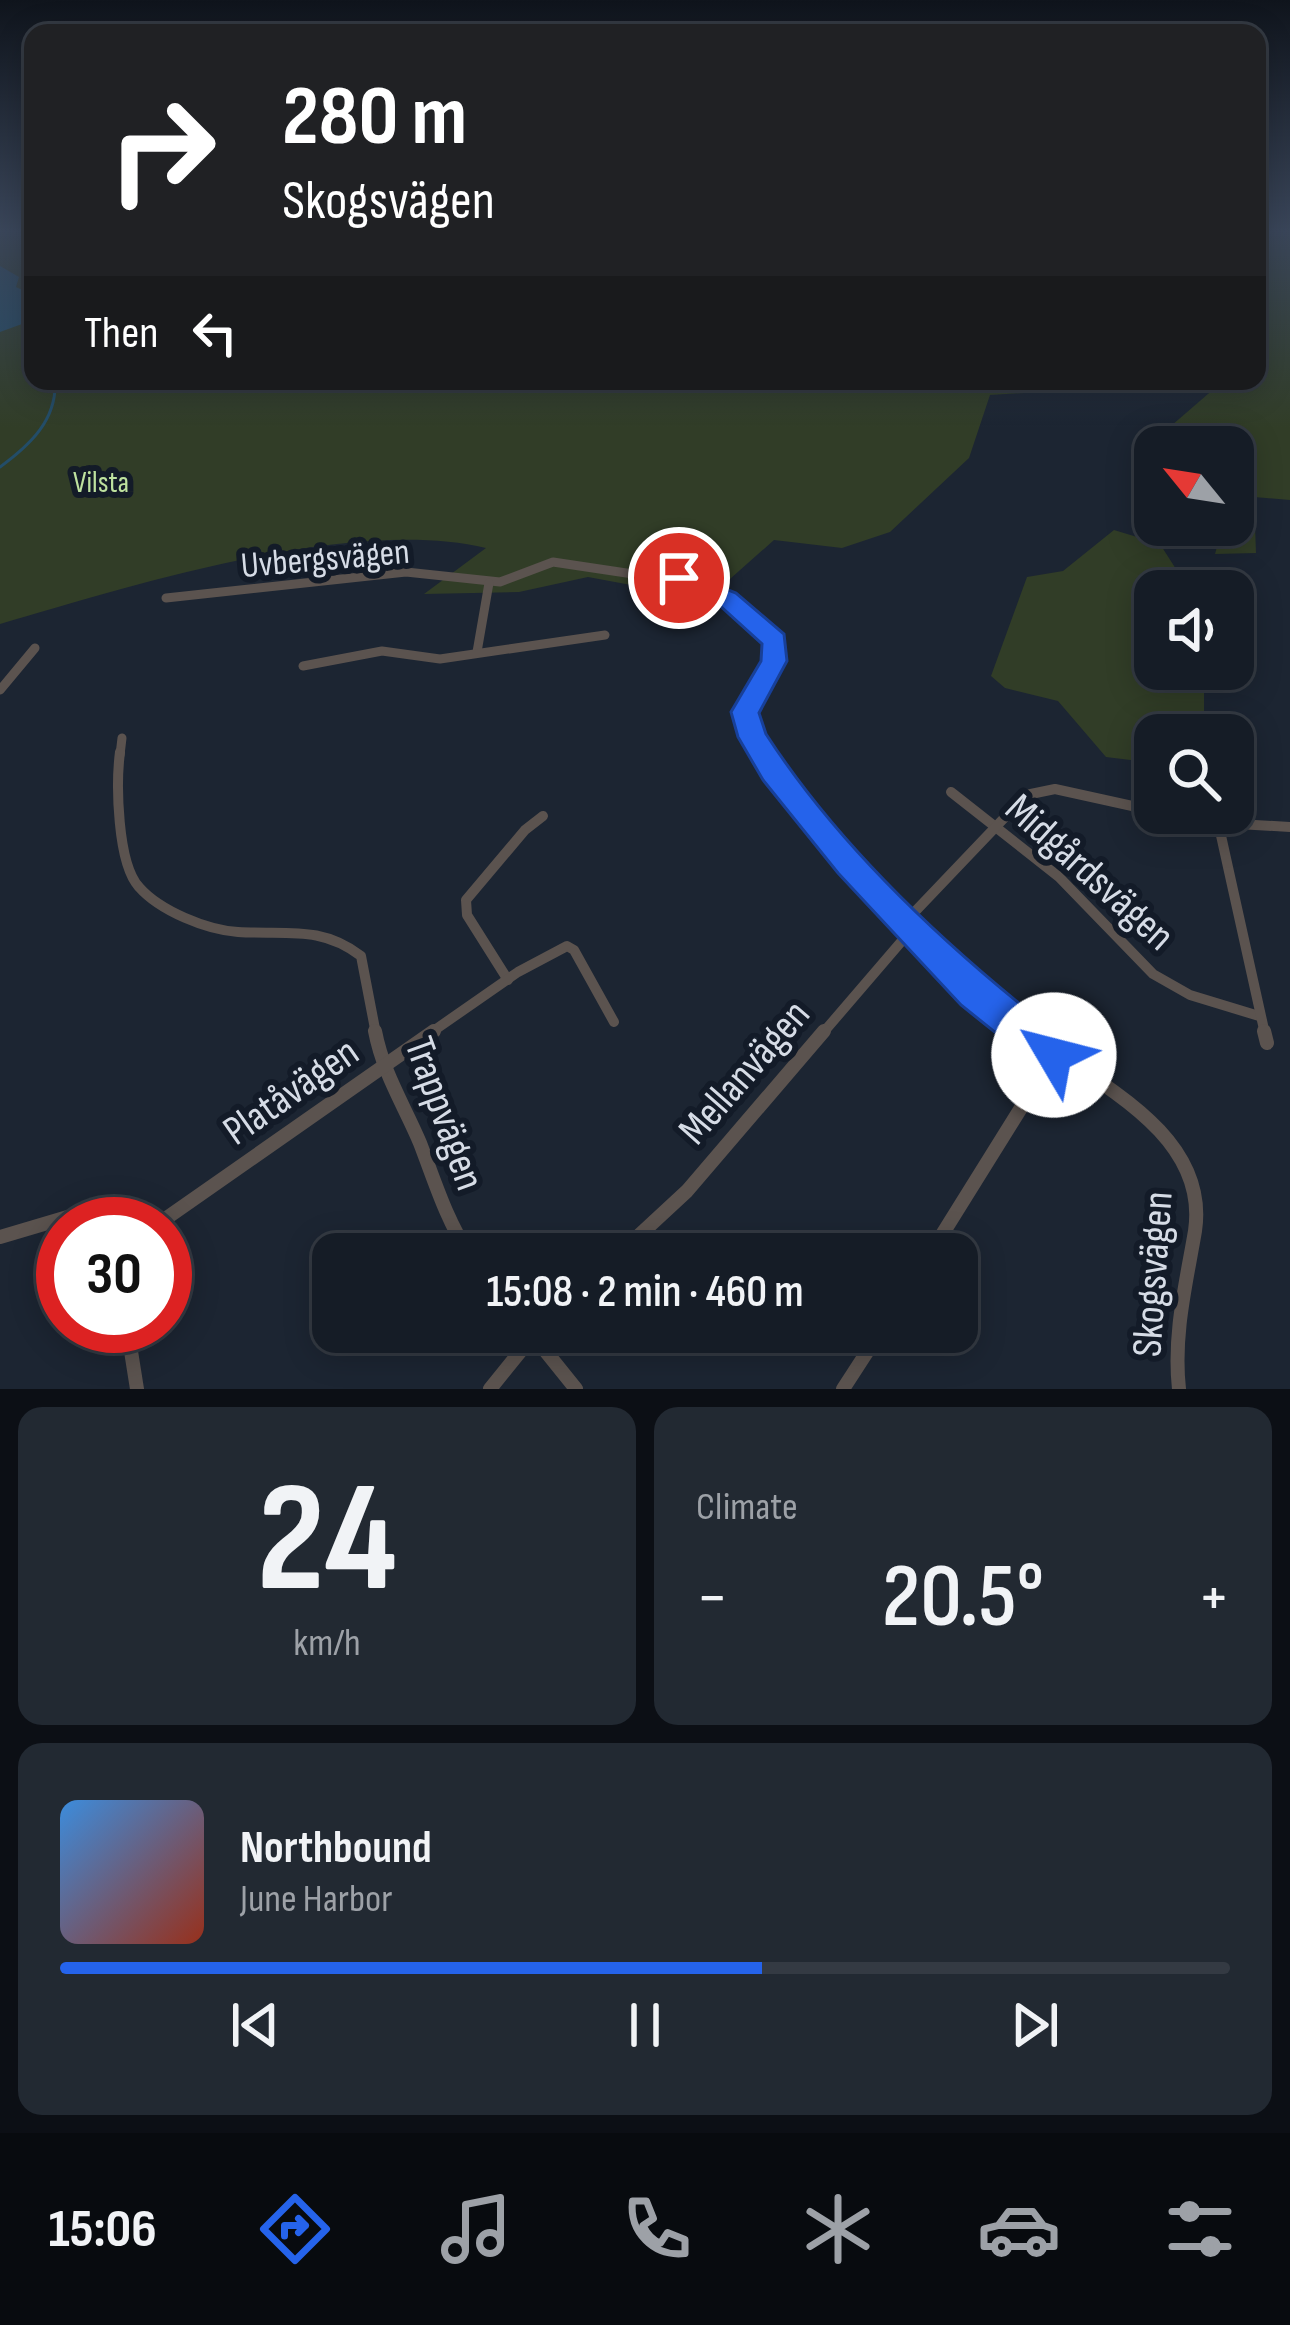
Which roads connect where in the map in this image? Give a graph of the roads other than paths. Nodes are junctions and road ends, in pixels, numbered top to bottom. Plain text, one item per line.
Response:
1 (489, 583) junction
2 (166, 598) dead end
3 (605, 634) dead end
4 (775, 640) joint
5 (34, 648) dead end
6 (477, 652) junction
7 (303, 666) dead end
8 (0, 689) edge
9 (122, 738) dead end
10 (951, 792) dead end
11 (1134, 807) edge
12 (543, 816) dead end
13 (1254, 822) edge
14 (994, 826) junction
15 (1290, 827) edge
16 (1222, 834) edge
17 (909, 924) junction
18 (508, 980) junction
19 (1259, 1016) junction
20 (614, 1022) dead end
21 (1267, 1043) dead end
22 (1054, 1055) junction
23 (382, 1066) junction
24 (192, 1200) edge
25 (36, 1226) edge
26 (455, 1233) edge
27 (642, 1233) edge
28 (943, 1233) edge
29 (0, 1237) edge
30 (131, 1353) edge
31 (518, 1353) edge
32 (548, 1353) edge
33 (866, 1353) edge
34 (137, 1389) edge
35 (490, 1389) edge
36 (576, 1389) edge
37 (843, 1389) edge
38 (1179, 1389) edge

1 - 2 street, Uvbergsvägen
1 - 4 street, Uvbergsvägen
1 - 6 street
3 - 6 street
4 - 17 street, Skogsvägen
5 - 8 street
6 - 7 street
9 - 23 street, Trappvägen
10 - 14 street, Midgårdsvägen
11 - 14 street, Mellanvägen
12 - 18 street
13 - 15 street
14 - 17 street, Mellanvägen
14 - 19 street, Midgårdsvägen
16 - 19 street
17 - 22 street, Skogsvägen
17 - 27 street, Mellanvägen
18 - 20 street, Platåvägen
18 - 23 street, Platåvägen
19 - 21 street
22 - 28 street
22 - 38 street, Skogsvägen
23 - 24 street, Platåvägen
23 - 26 street, Trappvägen
25 - 29 street
30 - 34 street
31 - 35 street
32 - 36 street
33 - 37 street

